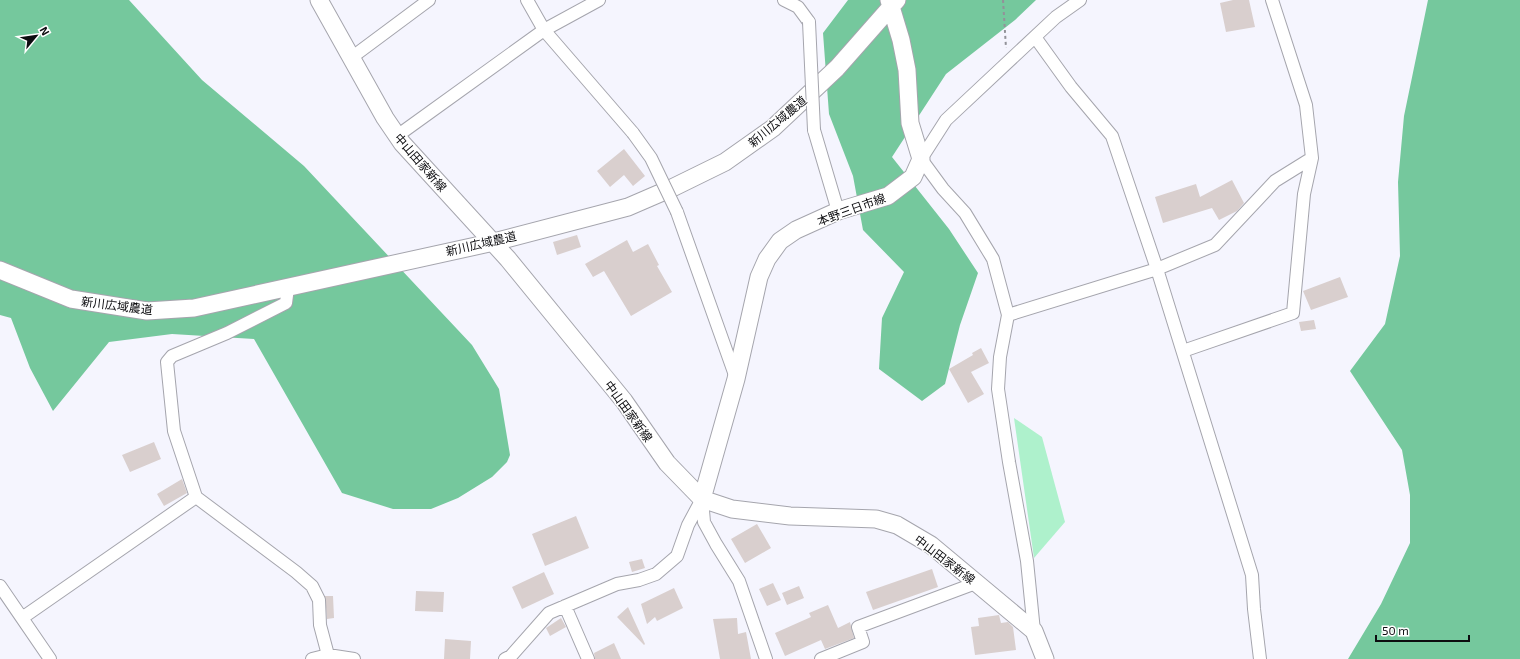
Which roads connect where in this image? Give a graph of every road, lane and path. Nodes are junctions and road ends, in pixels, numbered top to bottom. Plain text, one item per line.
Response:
1 (319, 0) edge
2 (429, 0) edge
3 (527, 0) edge
4 (598, 0) edge
5 (784, 0) edge
6 (1003, 0) edge
7 (1080, 0) edge
8 (1272, 0) edge
9 (893, 2) edge
10 (544, 30) junction
11 (1035, 37) junction
12 (352, 58) junction
13 (1008, 63) junction
14 (397, 136) junction
15 (1312, 158) junction
16 (921, 159) junction
17 (838, 211) junction
18 (494, 242) junction
19 (1157, 269) junction
20 (0, 270) edge
21 (288, 288) junction
22 (1008, 315) junction
23 (1183, 350) junction
24 (736, 379) junction
25 (196, 497) junction
26 (702, 499) junction
27 (976, 583) junction
28 (0, 586) edge
29 (565, 606) junction
30 (22, 618) junction
31 (1034, 631) junction
32 (328, 655) junction
33 (50, 659) edge
34 (312, 659) edge
35 (354, 659) edge
36 (505, 659) edge
37 (588, 659) edge
38 (766, 659) edge
39 (821, 659) edge
40 (1045, 659) edge
41 (1260, 659) edge

1 - 12 main road, 中山田家新線
2 - 12 street
3 - 10 street
4 - 10 street
5 - 17 street, bridge
6 - 13 path
7 - 11 street
8 - 15 street
9 - 16 main road
9 - 18 main road, 新川広域農道
10 - 14 street
10 - 24 street, bridge
11 - 13 street
11 - 19 street
12 - 14 main road, 中山田家新線
13 - 16 street
14 - 18 main road, 中山田家新線
15 - 19 street
15 - 23 street
16 - 17 main road, 本野三日市線
16 - 22 street
17 - 24 main road, 本野三日市線
18 - 21 main road, 新川広域農道
18 - 26 main road, 中山田家新線
19 - 22 street
19 - 23 street
20 - 21 main road, 新川広域農道
21 - 25 street
22 - 31 street
23 - 41 street
24 - 26 main road, 本野三日市線
25 - 30 street
25 - 32 street
26 - 27 main road, 中山田家新線
26 - 29 street
26 - 38 street
27 - 31 main road, 中山田家新線
27 - 39 street
28 - 30 street
29 - 36 street
29 - 37 street
30 - 33 street
31 - 40 main road, 中山田家新線
32 - 34 street
32 - 35 street

